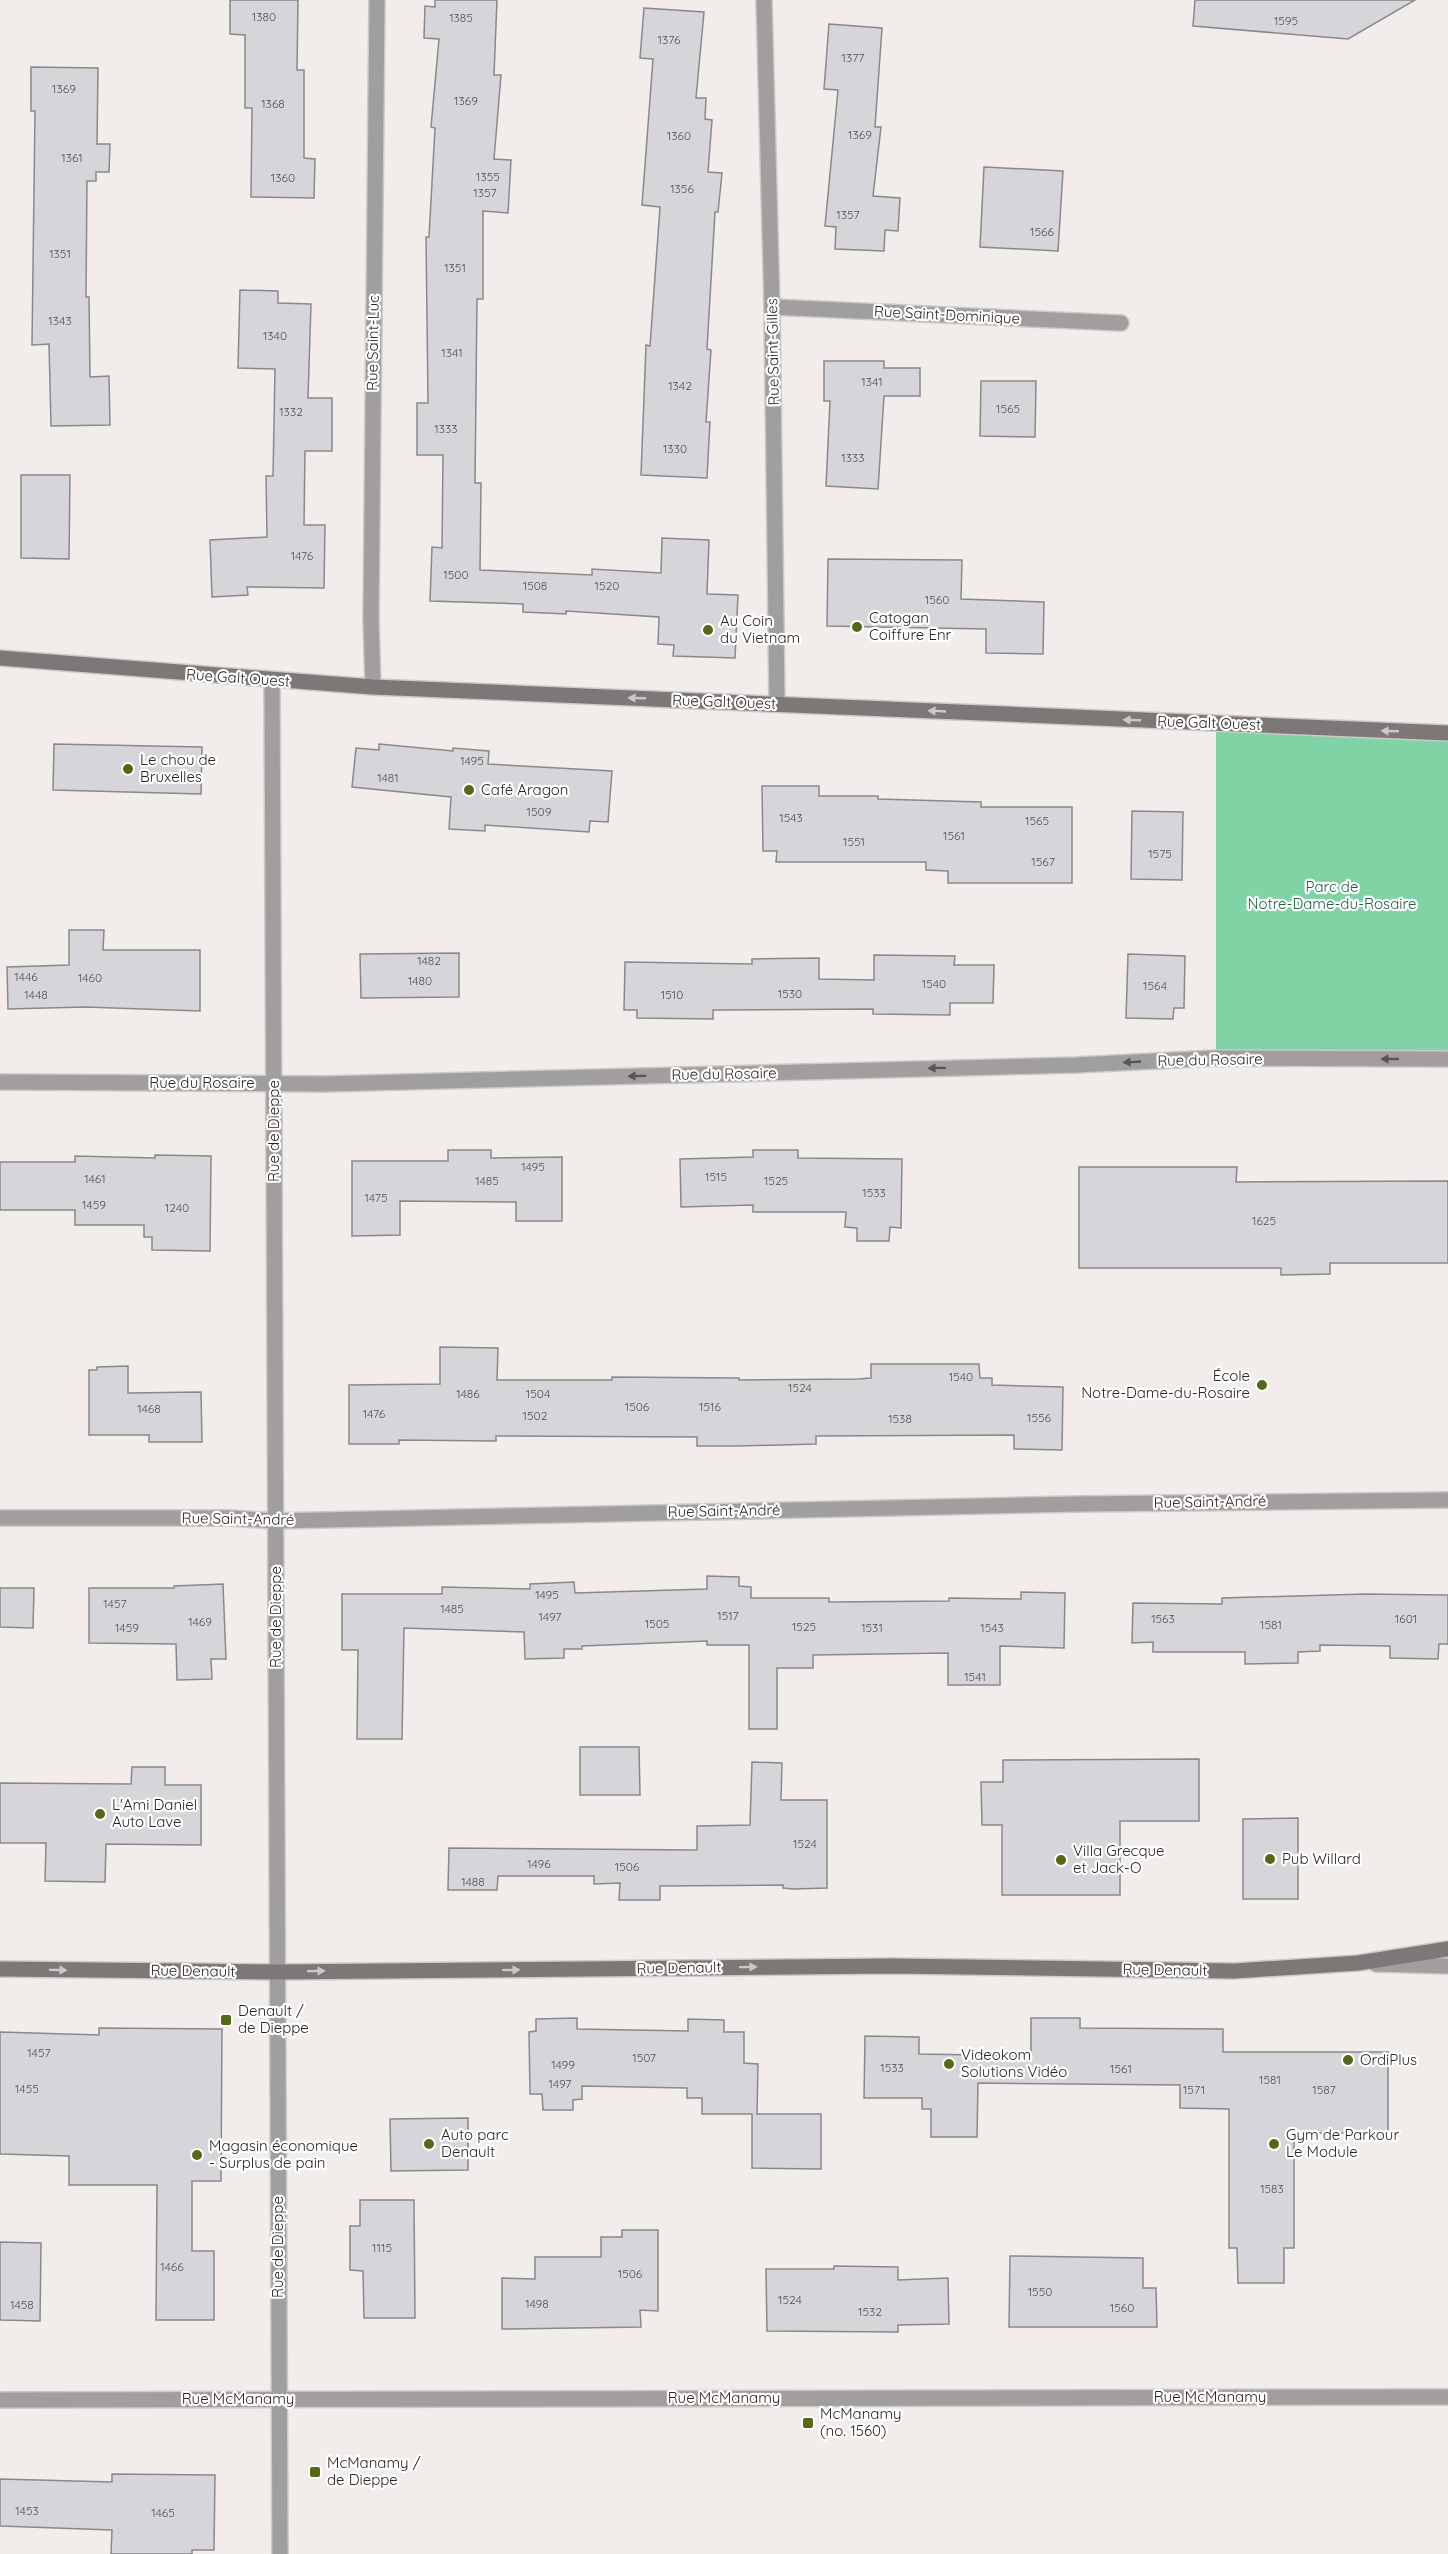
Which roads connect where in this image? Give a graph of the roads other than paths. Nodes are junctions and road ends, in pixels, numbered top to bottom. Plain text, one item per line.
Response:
1 (377, 0) edge
2 (764, 0) edge
3 (772, 307) junction
4 (1121, 323) dead end
5 (0, 658) edge
6 (272, 681) junction
7 (373, 687) junction
8 (777, 704) junction
9 (1448, 733) edge
10 (1448, 1059) edge
11 (0, 1082) edge
12 (273, 1083) junction
13 (1448, 1500) edge
14 (0, 1518) edge
15 (275, 1521) junction
16 (1448, 1949) edge
17 (1358, 1963) junction
18 (1448, 1966) edge
19 (0, 1969) edge
20 (277, 1972) junction
21 (1448, 2397) edge
22 (279, 2399) junction
23 (0, 2400) edge
24 (280, 2554) edge

1 - 7 street, Rue Saint-Luc
2 - 3 street, Rue Saint-Gilles
3 - 4 street, Rue Saint-Dominique
3 - 8 street, Rue Saint-Gilles
5 - 6 main road, Rue Galt Ouest
6 - 7 main road, Rue Galt Ouest
6 - 12 street, Rue de Dieppe
8 -> 7 main road, Rue Galt Ouest
9 -> 8 main road, Rue Galt Ouest
10 -> 12 street, Rue du Rosaire
11 - 12 street, Rue du Rosaire
12 - 15 street, Rue de Dieppe
13 - 15 street, Rue Saint-André
14 - 15 street, Rue Saint-André
15 - 20 street, Rue de Dieppe
16 - 17 main road, Rue Denault
17 - 18 street, Rue Denault
20 -> 17 main road, Rue Denault
19 -> 20 main road, Rue Denault
20 - 22 street, Rue de Dieppe
21 - 22 street, Rue McManamy
22 - 23 street, Rue McManamy
22 - 24 street, Rue de Dieppe

